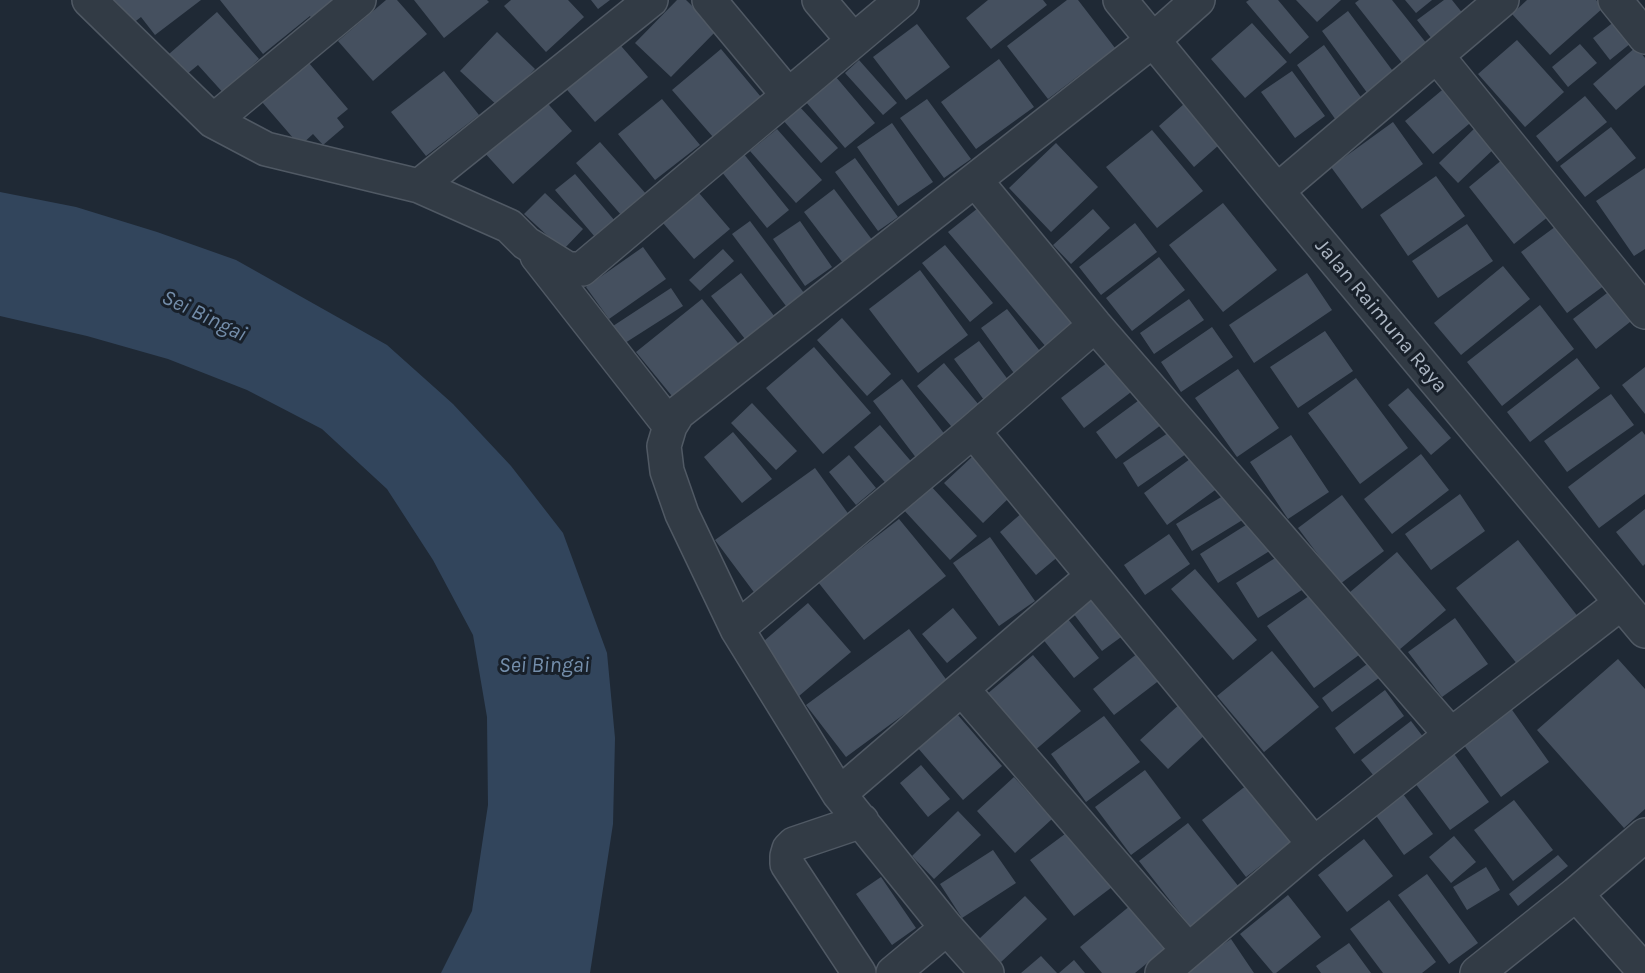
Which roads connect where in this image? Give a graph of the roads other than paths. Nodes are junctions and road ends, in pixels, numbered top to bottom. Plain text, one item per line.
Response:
1 (89, 0) edge
2 (359, 0) edge
3 (651, 0) edge
4 (709, 0) edge
5 (819, 0) edge
6 (902, 0) edge
7 (1120, 0) edge
8 (1198, 0) edge
9 (1502, 0) edge
10 (1615, 0) edge
11 (1645, 37) edge
12 (853, 40) junction
13 (1152, 40) junction
14 (1437, 56) junction
15 (788, 95) junction
16 (213, 121) junction
17 (975, 180) junction
18 (419, 186) junction
19 (1277, 191) junction
20 (526, 243) junction
21 (1645, 312) edge
22 (1095, 325) junction
23 (670, 426) junction
24 (973, 431) junction
25 (1093, 576) junction
26 (1621, 603) junction
27 (737, 629) junction
28 (1645, 631) edge
29 (962, 689) junction
30 (1451, 735) junction
31 (838, 794) junction
32 (862, 821) junction
33 (1645, 835) edge
34 (1314, 844) junction
35 (1576, 894) junction
36 (947, 928) junction
37 (1188, 950) junction
38 (1645, 972) edge
39 (859, 973) edge
40 (893, 973) edge
41 (987, 973) edge
42 (1162, 973) edge
43 (1477, 973) edge

1 - 16 street
2 - 16 street
3 - 18 street
4 - 15 street
5 - 12 street
6 - 12 street
7 - 13 street, Jalan Raimuna Raya
8 - 13 street
9 - 14 street
10 - 11 street
12 - 15 street
13 - 17 street
13 - 19 street, Jalan Raimuna Raya
14 - 19 street
14 - 21 street
15 - 20 street
16 - 18 street
17 - 22 street
17 - 23 street
18 - 20 street
19 - 26 street, Jalan Raimuna Raya
20 - 23 street
22 - 24 street
22 - 30 street
23 - 27 street
24 - 25 street
24 - 27 street
25 - 29 street
25 - 34 street
26 - 28 street, Jalan Raimuna Raya
26 - 30 street
27 - 31 street
29 - 31 street
29 - 37 street
30 - 34 street
31 - 32 street
32 - 36 street
32 - 39 street
33 - 35 street
34 - 37 street
35 - 38 street
35 - 43 street
36 - 40 street
36 - 41 street
37 - 42 street

